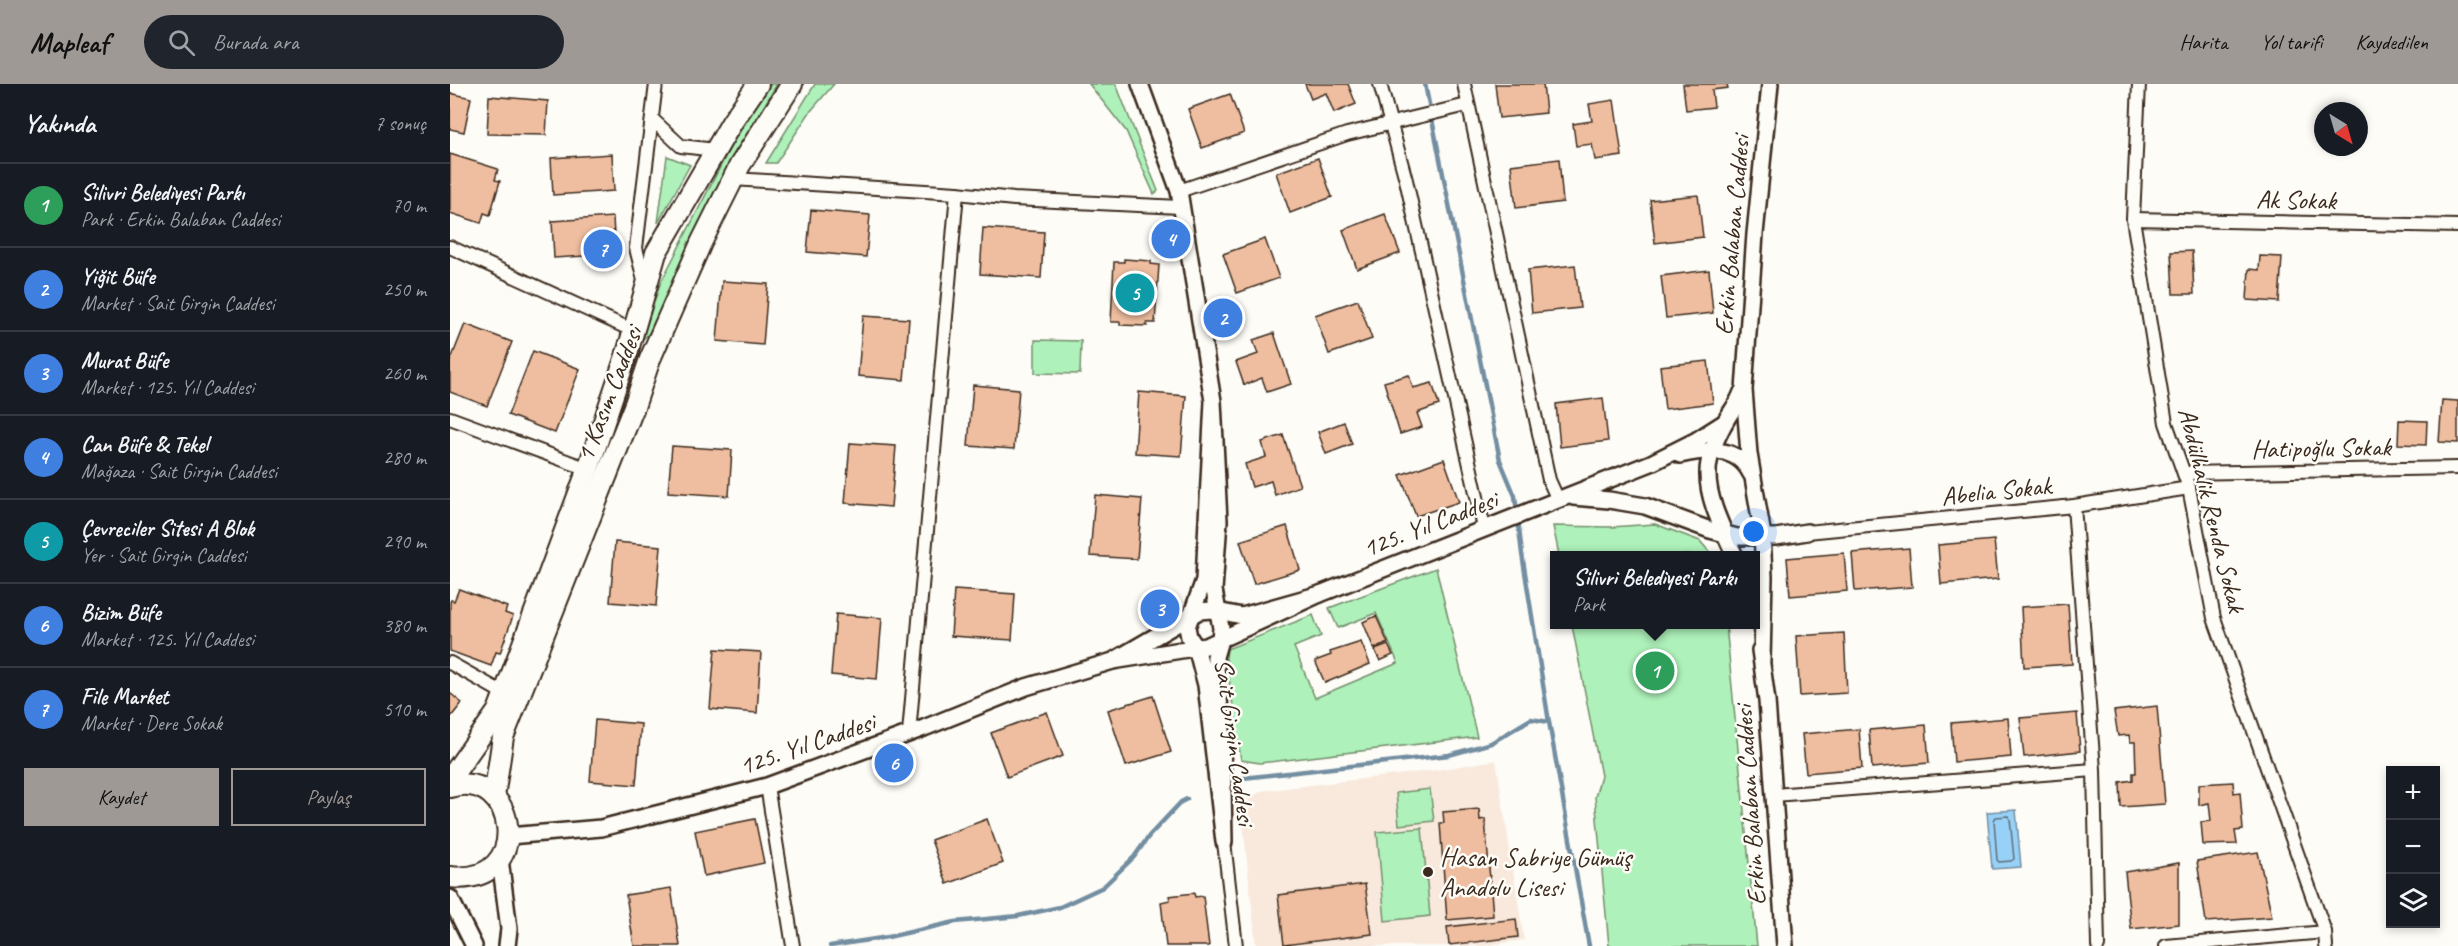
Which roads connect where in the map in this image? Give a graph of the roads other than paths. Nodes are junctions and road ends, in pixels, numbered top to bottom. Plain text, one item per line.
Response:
1 (656, 84) edge
2 (758, 84) edge
3 (792, 84) edge
4 (1140, 84) edge
5 (1380, 84) edge
6 (1464, 84) edge
7 (1770, 84) edge
8 (2139, 84) edge
9 (1467, 105) junction
10 (652, 119) junction
11 (1391, 123) junction
12 (715, 150) junction
13 (733, 179) junction
14 (957, 193) junction
15 (1180, 199) junction
16 (2133, 219) junction
17 (2458, 226) edge
18 (450, 247) edge
19 (646, 288) junction
20 (634, 331) junction
21 (628, 350) junction
22 (650, 359) junction
23 (1743, 390) junction
24 (1213, 401) junction
25 (450, 418) edge
26 (1725, 422) junction
27 (1714, 449) junction
28 (1651, 463) junction
29 (2458, 468) edge
30 (588, 469) junction
31 (2184, 473) junction
32 (1752, 476) junction
33 (2189, 488) junction
34 (1558, 500) junction
35 (2074, 506) junction
36 (1758, 512) junction
37 (1484, 528) junction
38 (1710, 530) junction
39 (1807, 532) junction
40 (1726, 534) junction
41 (1762, 537) junction
42 (1725, 551) edge
43 (1733, 551) edge
44 (1320, 594) junction
45 (1219, 612) junction
46 (1191, 615) junction
47 (1754, 629) edge
48 (1220, 640) junction
49 (1196, 648) junction
50 (1762, 660) junction
51 (1113, 661) junction
52 (450, 663) edge
53 (502, 702) junction
54 (909, 733) junction
55 (2094, 770) junction
56 (450, 778) edge
57 (767, 786) junction
58 (450, 787) edge
59 (1774, 795) junction
60 (494, 797) junction
61 (509, 836) junction
62 (1224, 842) junction
63 (500, 859) junction
64 (450, 877) edge
65 (450, 898) edge
66 (2325, 932) junction
67 (2263, 942) edge
68 (474, 946) edge
69 (507, 946) edge
70 (794, 946) edge
71 (1236, 946) edge
72 (1785, 946) edge
73 (2098, 946) edge
74 (2166, 946) edge
75 (2326, 946) edge
76 (2335, 946) edge

1 - 10 street
2 - 12 main road, 1 Kasım Caddesi
3 - 13 main road, 1 Kasım Caddesi
4 - 15 street, Sait Girgin Caddesi
5 - 11 street
6 - 9 street
7 - 23 street, Erkin Balaban Caddesi
8 - 16 street, Abdülhalik Renda Sokak
9 - 11 street
9 - 34 street
10 - 12 street
10 - 19 street
11 - 15 street
11 - 37 street
12 - 19 main road, 1 Kasım Caddesi
13 - 14 street
13 - 22 main road, 1 Kasım Caddesi
14 - 15 street
14 - 54 street
15 - 24 street, Sait Girgin Caddesi
16 - 17 street, Ak Sokak
16 - 31 street, Abdülhalik Renda Sokak
18 - 20 street
19 - 20 main road, 1 Kasım Caddesi
20 - 21 main road, 1 Kasım Caddesi
21 - 22 street
21 - 30 main road, 1 Kasım Caddesi
22 - 60 main road, 1 Kasım Caddesi
23 - 26 street, Erkin Balaban Caddesi
23 - 32 street, Erkin Balaban Caddesi
24 - 45 street, Sait Girgin Caddesi
24 - 46 street, Sait Girgin Caddesi
25 - 30 street
26 - 27 street, Erkin Balaban Caddesi
26 - 28 street
27 - 28 street
27 - 32 street
27 - 40 street, Erkin Balaban Caddesi
28 - 34 street
29 - 31 street, Hatipoğlu Sokak
30 - 53 main road, 1 Kasım Caddesi
31 - 33 street, Abdülhalik Renda Sokak
32 - 36 street, Erkin Balaban Caddesi
33 - 35 street, Abelia Sokak
33 - 66 street, Abdülhalik Renda Sokak
34 - 37 street, 125. Yıl Caddesi
34 - 38 street
35 - 39 street, Abelia Sokak
35 - 55 street
36 - 39 street
36 - 41 street, Erkin Balaban Caddesi
37 - 44 street, 125. Yıl Caddesi
38 - 40 street
38 - 42 street
39 - 41 street
40 - 41 street
40 - 43 street, Erkin Balaban Caddesi
41 - 50 street, Erkin Balaban Caddesi
44 - 45 street, 125. Yıl Caddesi
44 - 48 street, 125. Yıl Caddesi
45 - 46 street, 125. Yıl Caddesi
45 - 48 street, Sait Girgin Caddesi
46 - 49 street, Sait Girgin Caddesi
46 - 51 street, 125. Yıl Caddesi
47 - 50 street, Erkin Balaban Caddesi
48 - 49 street, 125. Yıl Caddesi
48 - 62 street, Sait Girgin Caddesi
49 - 51 street, 125. Yıl Caddesi
49 - 62 street, Sait Girgin Caddesi
50 - 59 street, Erkin Balaban Caddesi
51 - 54 street, 125. Yıl Caddesi
52 - 53 street
53 - 56 main road, 1 Kasım Caddesi
54 - 57 street, 125. Yıl Caddesi
55 - 59 street
55 - 73 street
57 - 61 street, 125. Yıl Caddesi
57 - 70 street
58 - 60 main road
59 - 72 street, Erkin Balaban Caddesi
60 - 61 main road
61 - 63 main road
62 - 71 street
63 - 64 main road
63 - 69 street
65 - 68 street
66 - 67 street
66 - 75 street
66 - 76 street
67 - 74 street

